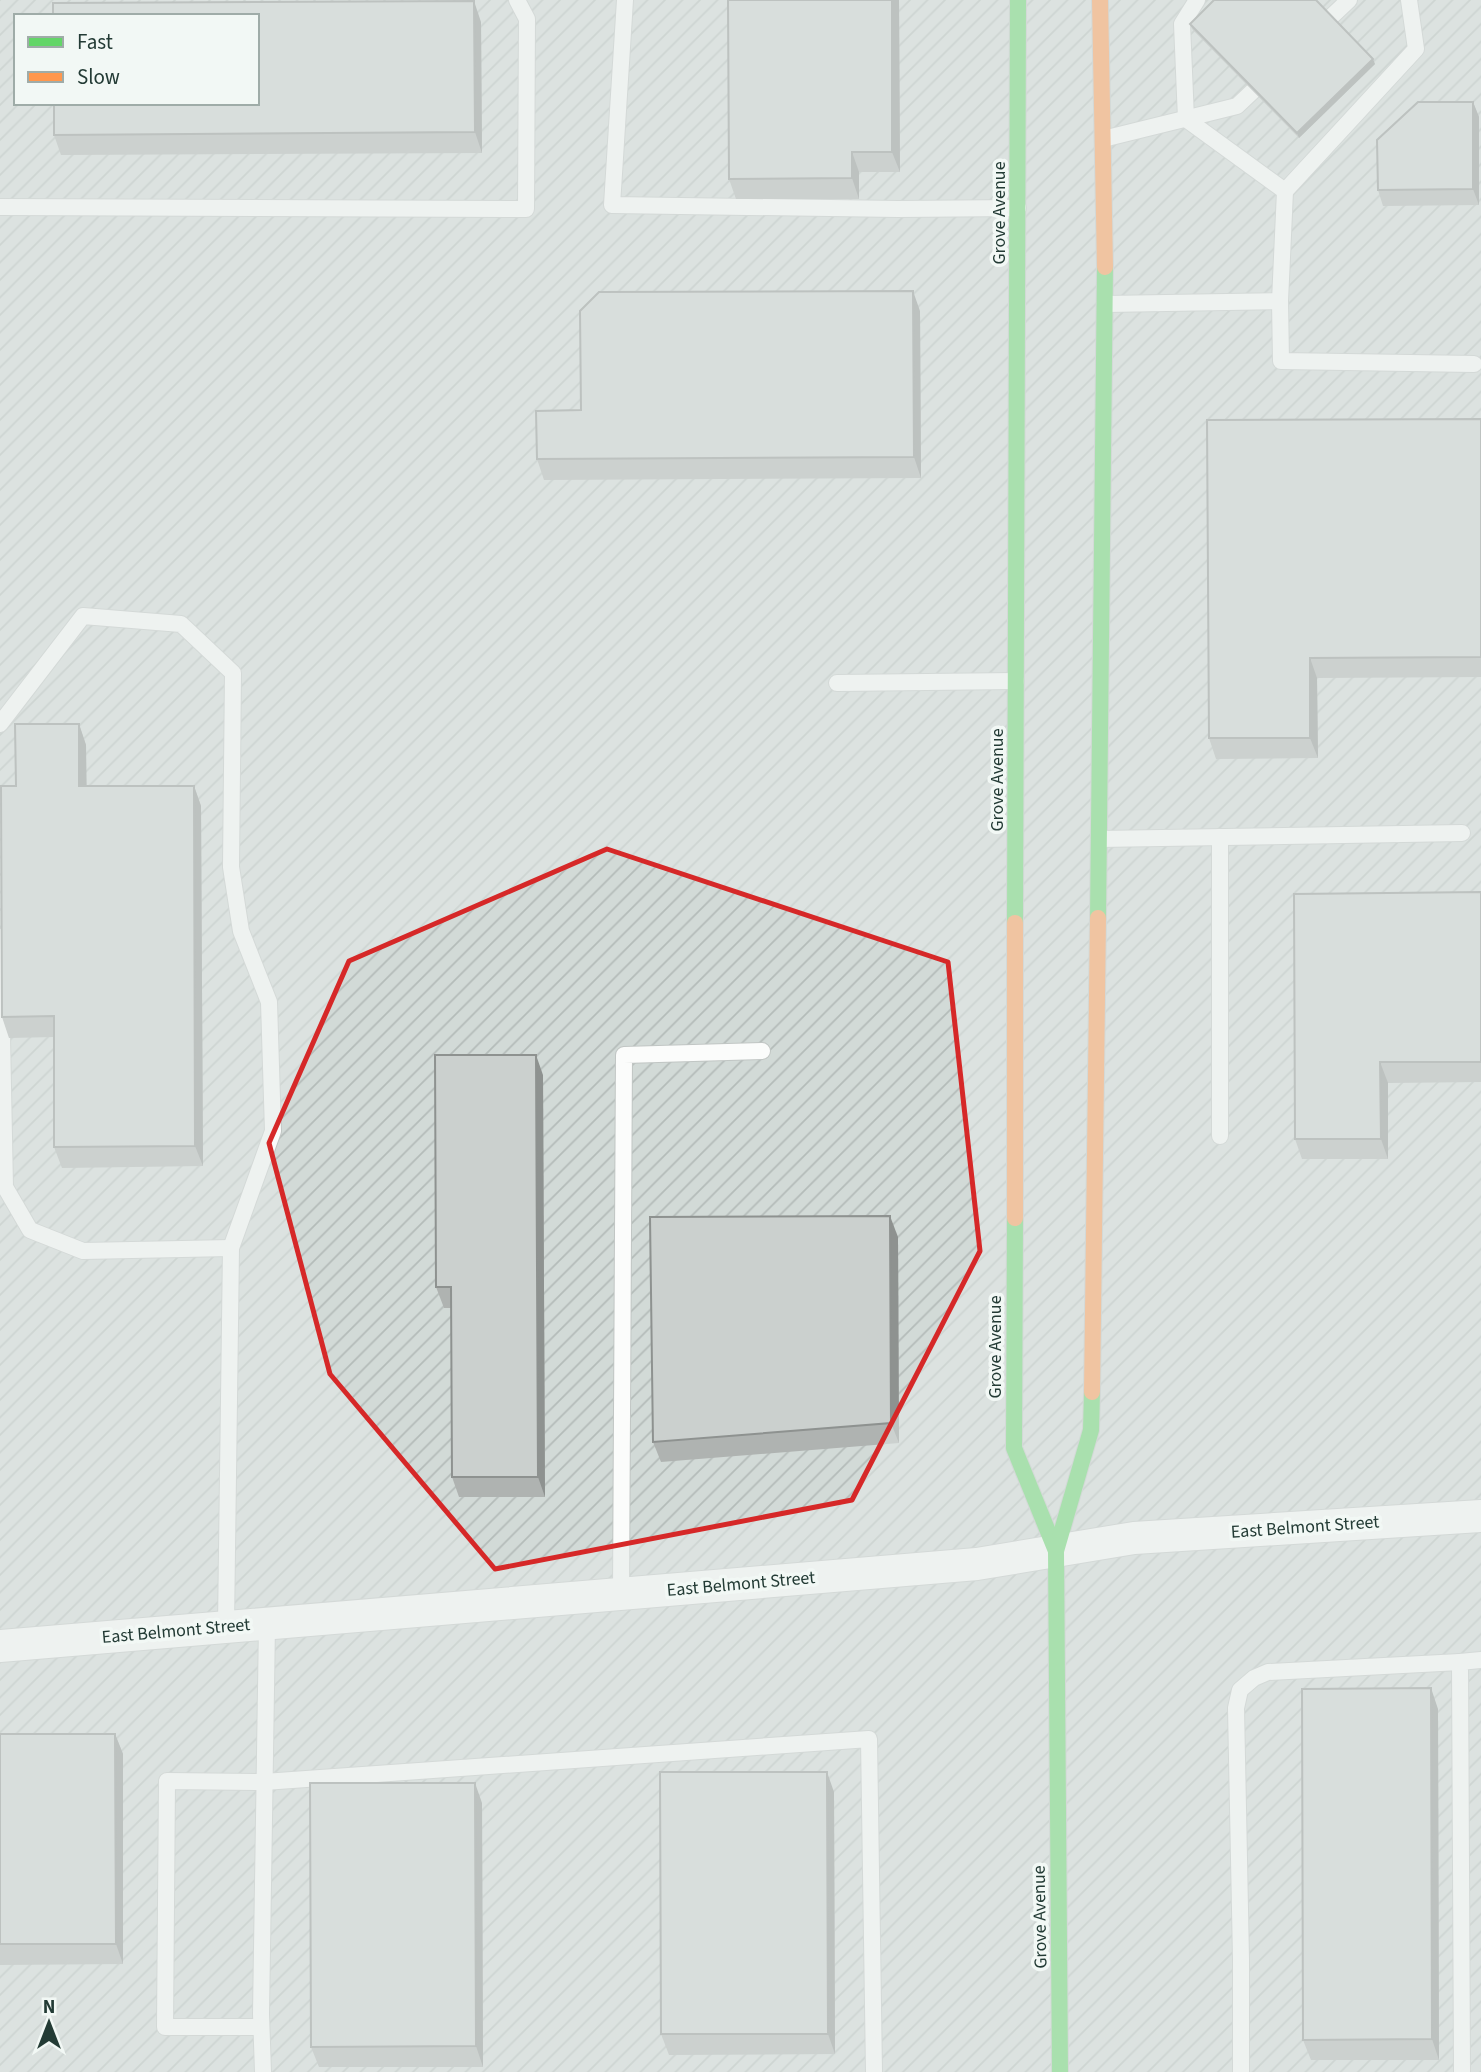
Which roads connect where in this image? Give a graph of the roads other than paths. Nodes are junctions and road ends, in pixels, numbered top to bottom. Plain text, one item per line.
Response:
1 (517, 0) edge
2 (625, 0) edge
3 (1018, 0) edge
4 (1100, 0) edge
5 (1197, 0) edge
6 (1349, 0) edge
7 (1409, 0) edge
8 (1332, 16) edge
9 (1254, 90) edge
10 (1186, 119) junction
11 (1103, 139) junction
12 (1285, 191) junction
13 (0, 207) edge
14 (1018, 208) junction
15 (1280, 301) junction
16 (1106, 304) junction
17 (1474, 365) dead end
18 (1016, 681) junction
19 (836, 683) dead end
20 (0, 723) edge
21 (1462, 834) dead end
22 (1220, 837) junction
23 (1099, 839) junction
24 (0, 937) edge
25 (762, 1051) dead end
26 (1220, 1136) dead end
27 (231, 1248) junction
28 (1481, 1516) edge
29 (1056, 1551) junction
30 (621, 1594) junction
31 (267, 1623) junction
32 (226, 1626) junction
33 (0, 1646) edge
34 (1481, 1660) edge
35 (1460, 1662) junction
36 (264, 1782) junction
37 (261, 2027) junction
38 (263, 2072) edge
39 (874, 2072) edge
40 (1060, 2072) edge
41 (1241, 2072) edge
42 (1462, 2072) edge

1 - 13 lane
2 - 14 lane
3 - 14 main road, Grove Avenue
4 - 11 main road, Grove Avenue
5 - 10 lane
6 - 8 lane
7 - 12 lane
9 - 10 lane
10 - 11 lane
10 - 12 lane
11 - 16 main road, Grove Avenue
12 - 15 lane
14 - 18 main road, Grove Avenue
15 - 16 lane
15 - 17 lane
16 - 23 main road, Grove Avenue
18 - 19 lane
18 - 29 main road, Grove Avenue
20 - 27 lane
21 - 22 lane
22 - 23 lane
22 - 26 lane
23 - 29 main road, Grove Avenue
24 - 27 lane
25 - 30 lane
27 - 32 lane
28 - 29 street, East Belmont Street
29 - 30 street, East Belmont Street
29 - 40 main road, Grove Avenue
30 - 31 street, East Belmont Street
31 - 32 street, East Belmont Street
31 - 36 lane
32 - 33 street, East Belmont Street
34 - 35 lane
35 - 41 lane
35 - 42 lane
36 - 37 lane
36 - 37 lane
36 - 39 lane
37 - 38 lane

